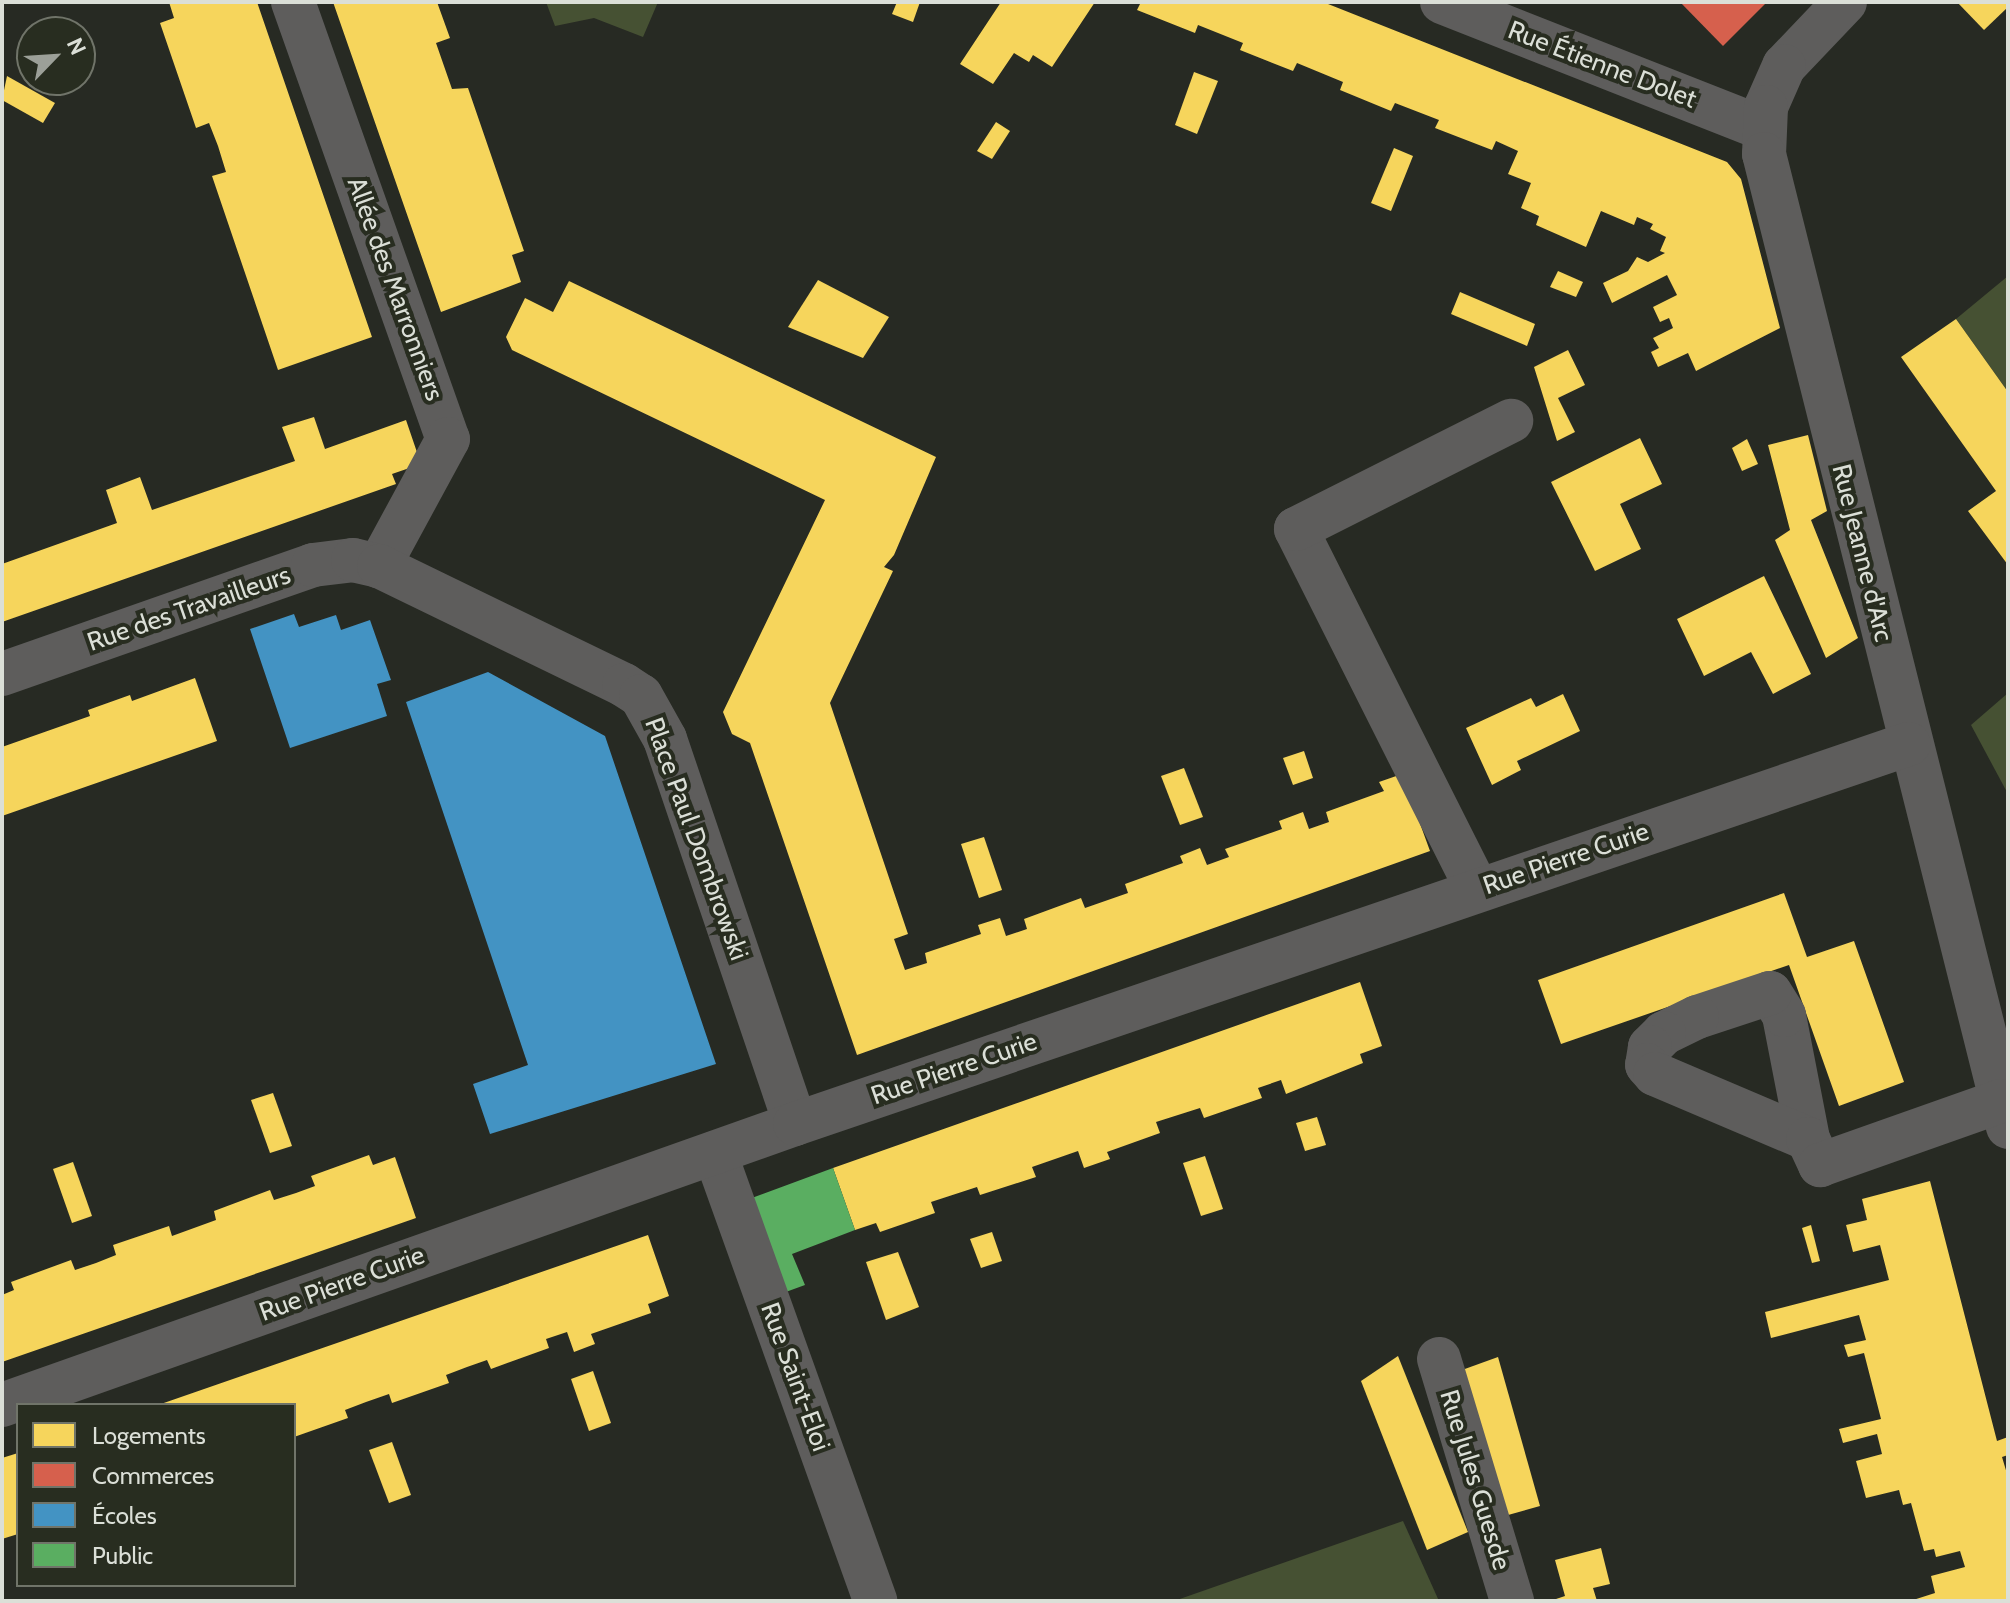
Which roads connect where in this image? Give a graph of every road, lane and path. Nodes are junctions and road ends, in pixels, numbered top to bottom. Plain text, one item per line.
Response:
1 (293, 2) edge
2 (1442, 2) edge
3 (1845, 2) edge
4 (1762, 128) junction
5 (1511, 421) dead end
6 (379, 566) junction
7 (2, 674) edge
8 (1909, 744) junction
9 (1477, 889) junction
10 (2005, 1114) edge
11 (795, 1124) junction
12 (1808, 1139) dead end
13 (715, 1153) junction
14 (1439, 1359) dead end
15 (2, 1405) edge
16 (875, 1601) edge
17 (1512, 1601) edge

1 - 6 street, Allée des Marronniers
2 - 4 street, Rue Étienne Dolet
3 - 4 street, Rue Jeanne d'Arc
4 - 8 street, Rue Jeanne d'Arc
5 - 9 street
6 - 7 street, Rue des Travailleurs
6 - 11 street, Place Paul Dombrowski
8 - 9 street, Rue Pierre Curie
8 - 10 street, Rue Jeanne d'Arc
9 - 11 street, Rue Pierre Curie
10 - 12 street
11 - 13 street, Rue Pierre Curie
13 - 15 street, Rue Pierre Curie
13 - 16 street, Rue Saint-Eloi
14 - 17 street, Rue Jules Guesde

